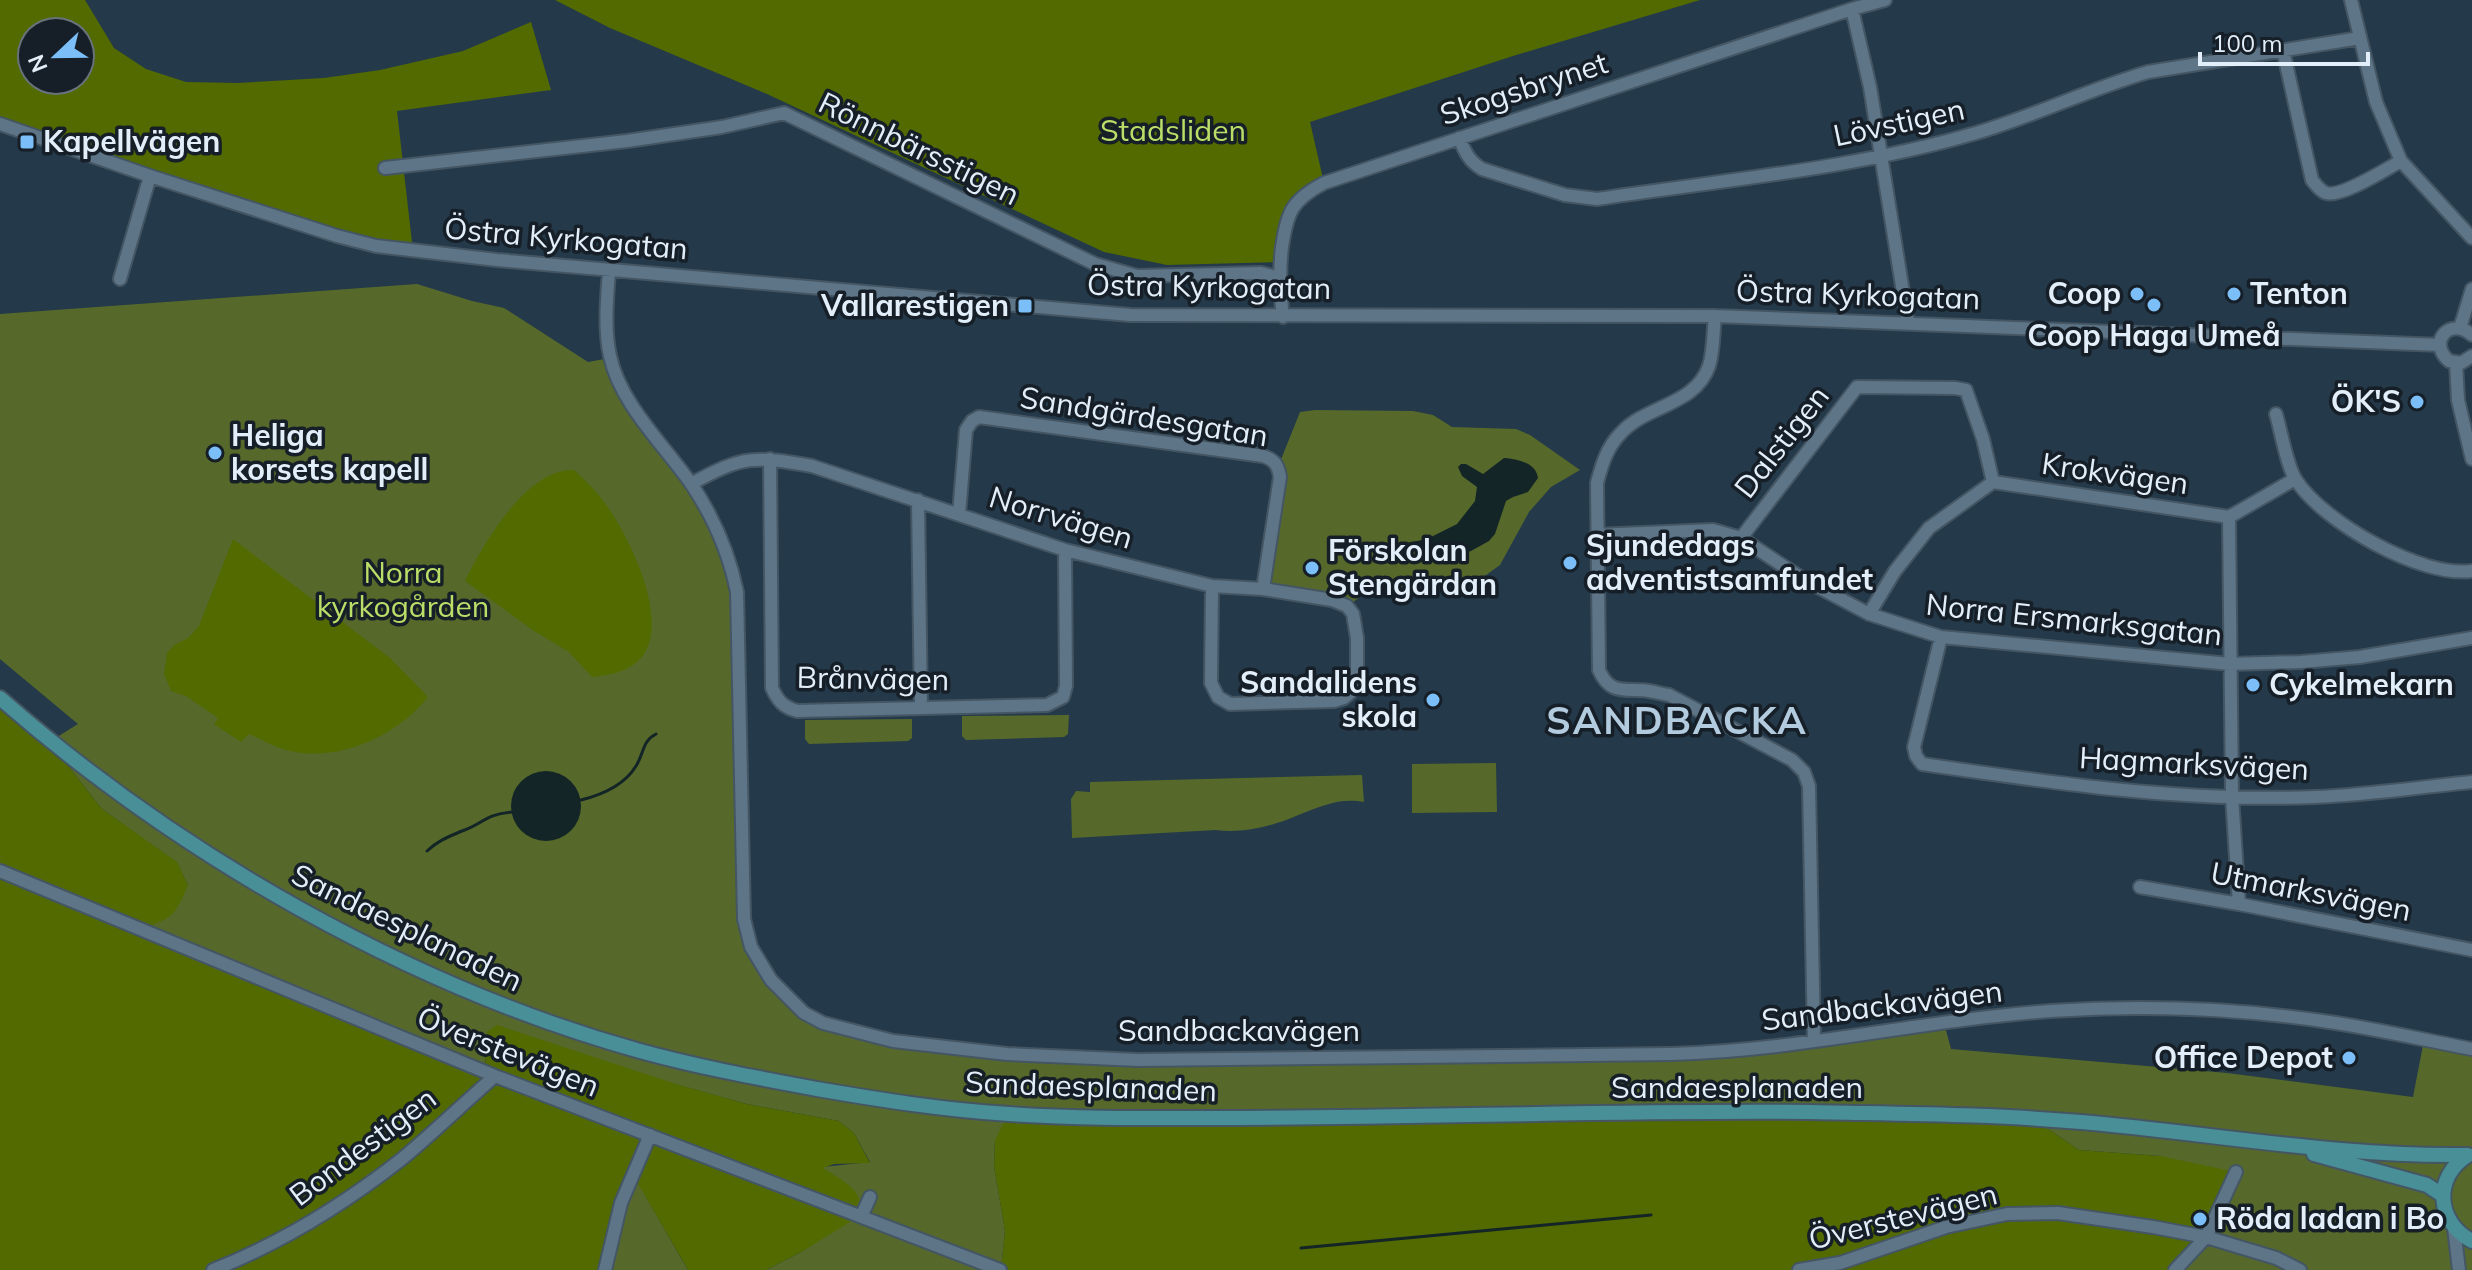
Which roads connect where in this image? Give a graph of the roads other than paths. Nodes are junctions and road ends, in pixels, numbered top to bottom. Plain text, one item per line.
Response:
1 (1885, 0) edge
2 (2351, 0) edge
3 (1852, 9) junction
4 (2360, 38) junction
5 (2283, 50) junction
6 (0, 124) edge
7 (1459, 138) junction
8 (1881, 157) junction
9 (2401, 161) junction
10 (385, 168) dead end
11 (150, 176) junction
12 (2472, 238) edge
13 (609, 270) junction
14 (1280, 278) junction
15 (120, 279) dead end
16 (2472, 289) edge
17 (1715, 316) junction
18 (1283, 317) junction
19 (1908, 323) junction
20 (2460, 328) junction
21 (2472, 335) edge
22 (2440, 345) junction
23 (2472, 356) edge
24 (2456, 363) junction
25 (2276, 414) dead end
26 (770, 459) junction
27 (2472, 459) edge
28 (2295, 479) junction
29 (1993, 482) junction
30 (691, 484) junction
31 (918, 500) junction
32 (959, 514) junction
33 (2229, 517) junction
34 (1596, 535) junction
35 (1741, 538) junction
36 (1065, 550) junction
37 (2472, 571) edge
38 (1212, 586) junction
39 (1263, 589) junction
40 (1869, 614) junction
41 (1941, 637) junction
42 (2472, 638) edge
43 (2230, 664) junction
44 (0, 698) edge
45 (921, 707) junction
46 (2472, 782) edge
47 (2232, 796) junction
48 (0, 871) edge
49 (2140, 887) dead end
50 (2239, 904) junction
51 (2472, 950) edge
52 (1814, 1040) junction
53 (2472, 1049) edge
54 (495, 1076) junction
55 (650, 1135) junction
56 (2280, 1145) junction
57 (2470, 1154) edge
58 (2236, 1172) dead end
59 (2442, 1195) junction
60 (870, 1197) dead end
61 (862, 1215) junction
62 (2454, 1228) junction
63 (2206, 1237) junction
64 (2472, 1241) edge
65 (213, 1270) edge
66 (605, 1270) edge
67 (1000, 1270) edge
68 (1799, 1270) edge
69 (2175, 1270) edge
70 (2300, 1270) edge
71 (2459, 1270) edge

1 - 3 street, Skogsbrynet
2 - 4 street
3 - 7 street, Skogsbrynet
3 - 8 street
4 - 5 street, Lövstigen
4 - 9 street
5 - 8 street, Lövstigen
5 - 9 street
6 - 11 street, Östra Kyrkogatan
7 - 8 street, Lövstigen
7 - 14 street, Skogsbrynet
8 - 19 street
9 - 12 street
10 - 14 street, Rönnbärsstigen
11 - 13 street, Östra Kyrkogatan
11 - 15 street
13 - 18 street, Östra Kyrkogatan
13 - 30 street, Sandbackavägen
14 - 18 street, Skogsbrynet
16 - 20 street
17 - 18 street, Östra Kyrkogatan
17 - 19 street, Östra Kyrkogatan
17 - 34 street
19 - 22 street, Östra Kyrkogatan
20 - 21 street
20 - 22 street
22 - 24 street
23 - 24 street
24 - 27 street
25 - 28 street
26 - 30 street, Norrvägen
26 - 31 street, Norrvägen
26 - 45 street, Brånvägen
28 - 33 street
28 - 37 street
29 - 33 street, Krokvägen
29 - 35 street, Dalstigen
29 - 40 street
30 - 52 street, Sandbackavägen
31 - 32 street, Norrvägen
31 - 45 street
32 - 36 street, Norrvägen
32 - 39 street, Sandgärdesgatan
33 - 43 street
34 - 35 street, Norra Ersmarksgatan
34 - 52 street
35 - 40 street, Norra Ersmarksgatan
36 - 38 street, Norrvägen
36 - 45 street, Brånvägen
38 - 39 street, Norrvägen
38 - 39 street, Norrvägen
40 - 41 street, Norra Ersmarksgatan
41 - 43 street, Norra Ersmarksgatan
41 - 47 street, Hagmarksvägen
42 - 43 street, Norra Ersmarksgatan
43 - 47 street
44 - 56 main road, Sandaesplanaden
46 - 47 street, Hagmarksvägen
47 - 50 street
48 - 54 street, Överstevägen
49 - 50 street, Utmarksvägen
50 - 51 street, Utmarksvägen
52 - 53 street, Sandbackavägen
54 - 55 street, Överstevägen
54 - 65 street, Bondestigen
55 - 61 street, Överstevägen
55 - 66 street
56 - 57 main road, Sandaesplanaden
56 - 59 main road, Sandaesplanaden
57 - 59 main road
58 - 63 street
59 - 62 main road
60 - 61 street
61 - 67 street, Överstevägen
62 - 64 main road
62 - 71 street
63 - 68 street, Överstevägen
63 - 69 street
63 - 70 street, Överstevägen

